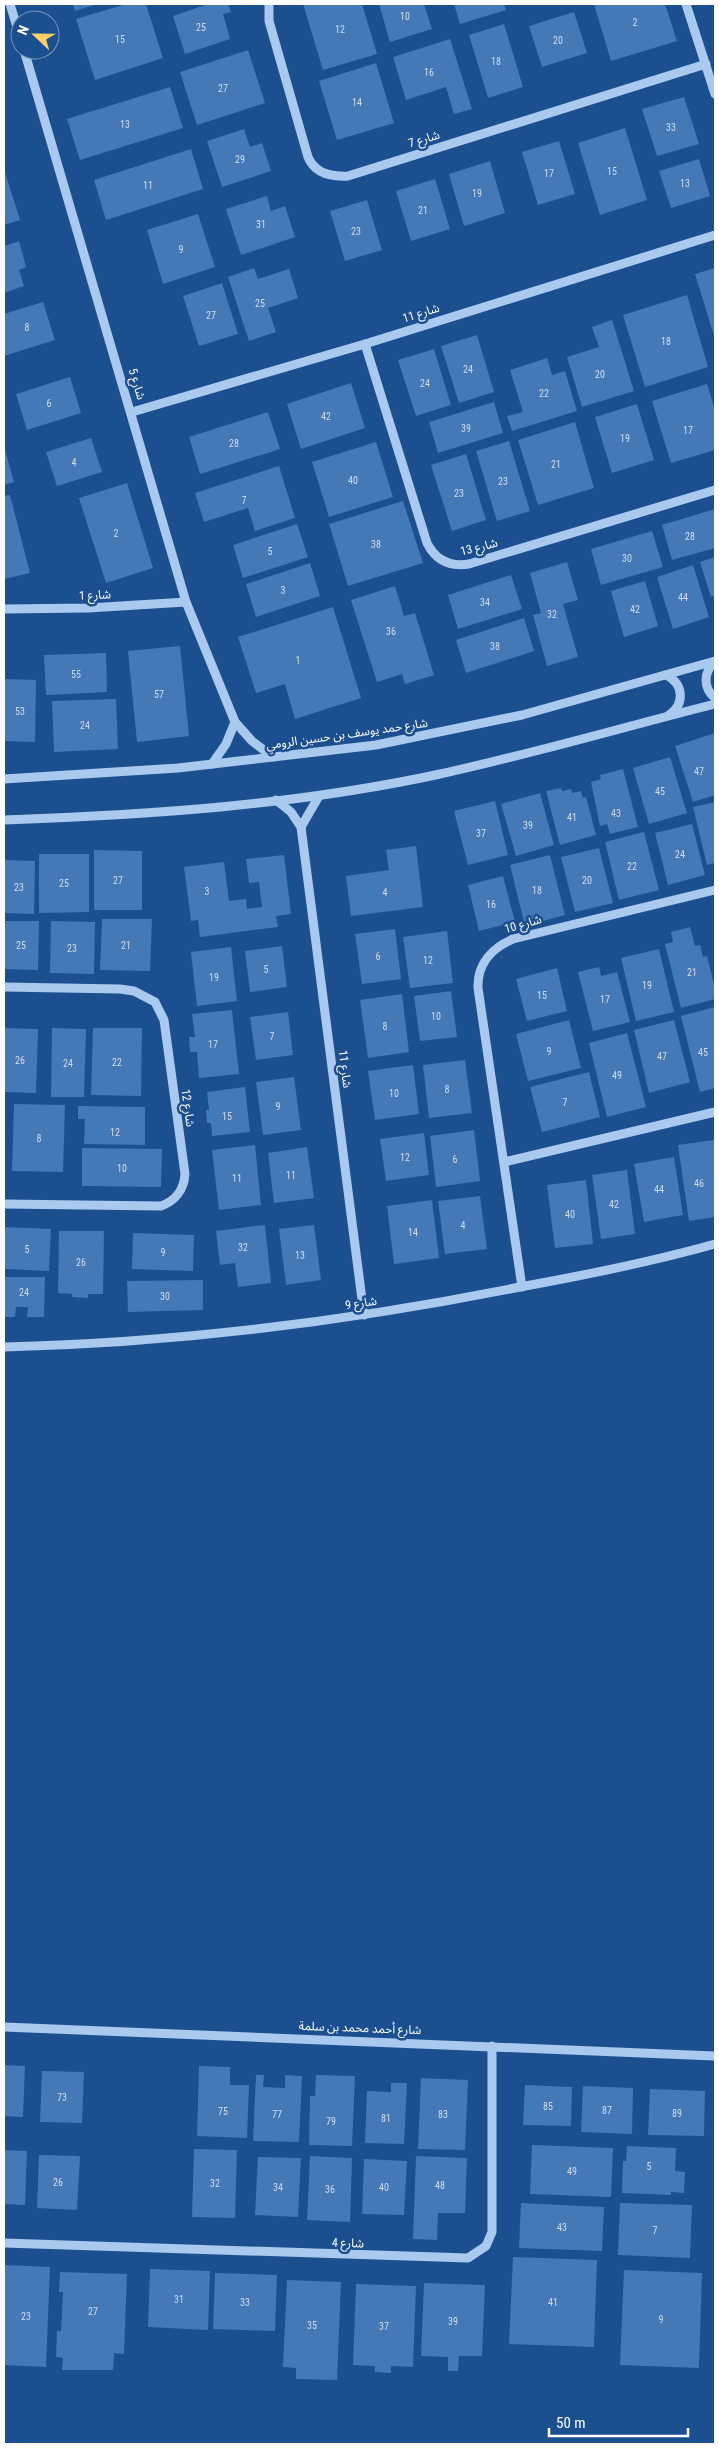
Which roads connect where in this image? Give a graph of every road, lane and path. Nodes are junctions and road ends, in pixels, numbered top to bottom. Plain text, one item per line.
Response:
1 (268, 4) edge
2 (686, 4) edge
3 (27, 60) edge
4 (706, 64) junction
5 (715, 94) edge
6 (715, 235) edge
7 (366, 344) junction
8 (132, 412) junction
9 (715, 490) edge
10 (186, 602) junction
11 (4, 609) edge
12 (715, 662) edge
13 (666, 675) junction
14 (715, 698) edge
15 (715, 704) edge
16 (669, 716) junction
17 (235, 722) junction
18 (272, 757) junction
19 (212, 764) junction
20 (4, 779) edge
21 (319, 796) junction
22 (276, 800) junction
23 (4, 820) edge
24 (301, 827) junction
25 (715, 890) edge
26 (4, 987) edge
27 (715, 1112) edge
28 (504, 1162) junction
29 (4, 1204) edge
30 (715, 1244) edge
31 (522, 1287) junction
32 (364, 1315) junction
33 (4, 1347) edge
34 (4, 2027) edge
35 (492, 2046) junction
36 (715, 2056) edge
37 (4, 2244) edge

1 - 4 street, شارع 7
2 - 4 street
3 - 8 street, شارع 5
4 - 5 street
6 - 7 street, شارع 11
7 - 8 street, شارع 11
7 - 9 street, شارع 13
8 - 10 street, شارع 5
10 - 11 street, شارع 1
10 - 17 street, شارع 5
12 - 13 street, شارع حمد يوسف بن حسين الرومي
12 - 14 street
13 - 16 street
13 - 18 street, شارع حمد يوسف بن حسين الرومي
15 - 16 street
16 - 21 street
17 - 18 street, شارع 5
17 - 19 street
18 - 19 street, شارع حمد يوسف بن حسين الرومي
19 - 20 street, شارع حمد يوسف بن حسين الرومي
21 - 22 street
21 - 24 street
22 - 23 street
22 - 24 street
24 - 32 street, شارع 11
25 - 28 street, شارع 10
26 - 29 street, شارع 12
27 - 28 street
28 - 31 street, شارع 10
30 - 31 street, شارع 9
31 - 32 street, شارع 9
32 - 33 street, شارع 9
34 - 35 street, شارع أحمد محمد بن سلمة
35 - 36 street, شارع أحمد محمد بن سلمة
35 - 37 street, شارع 4

